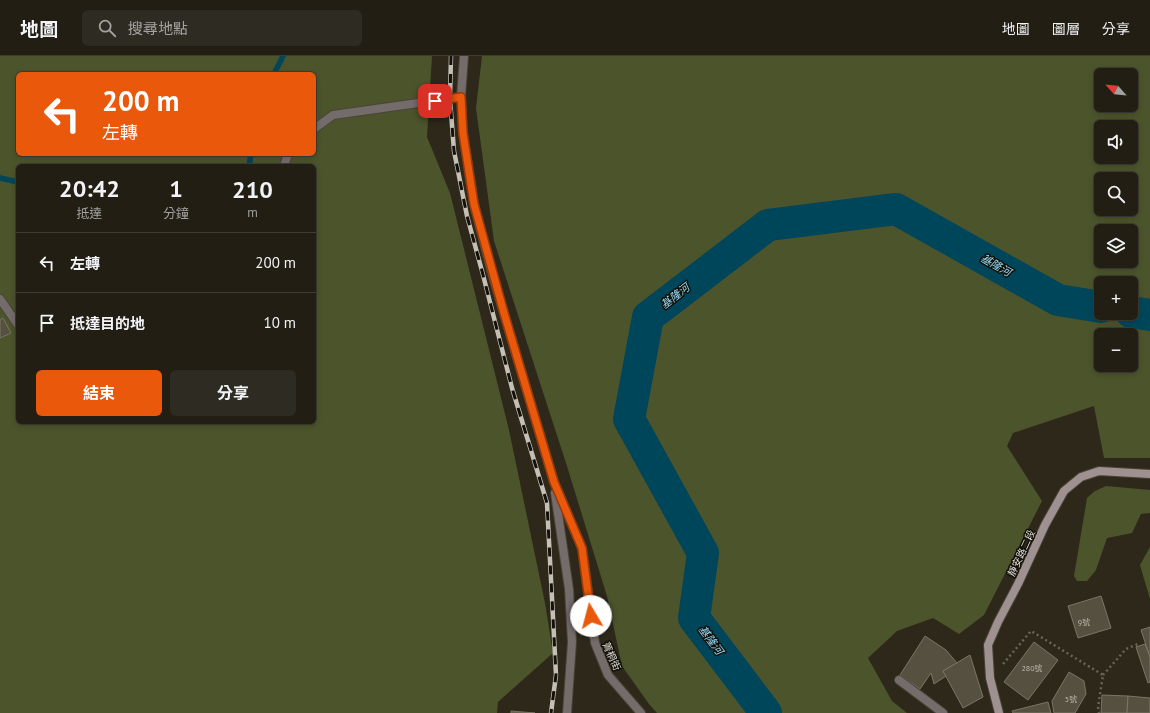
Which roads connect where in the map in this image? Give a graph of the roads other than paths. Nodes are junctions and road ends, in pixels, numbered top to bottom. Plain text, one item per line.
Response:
1 (464, 56) edge
2 (461, 97) junction
3 (316, 128) edge
4 (0, 299) edge
5 (16, 322) edge
6 (1150, 474) edge
7 (554, 482) junction
8 (899, 680) dead end
9 (566, 713) edge
10 (641, 713) edge
11 (943, 713) edge
12 (999, 713) edge

1 - 2 street, 菁桐街
2 - 3 street
2 - 7 street, 菁桐街
4 - 5 street
6 - 12 main road, 靜安路二段
7 - 9 street, 菁桐街
7 - 10 street, 菁桐街
8 - 11 street

